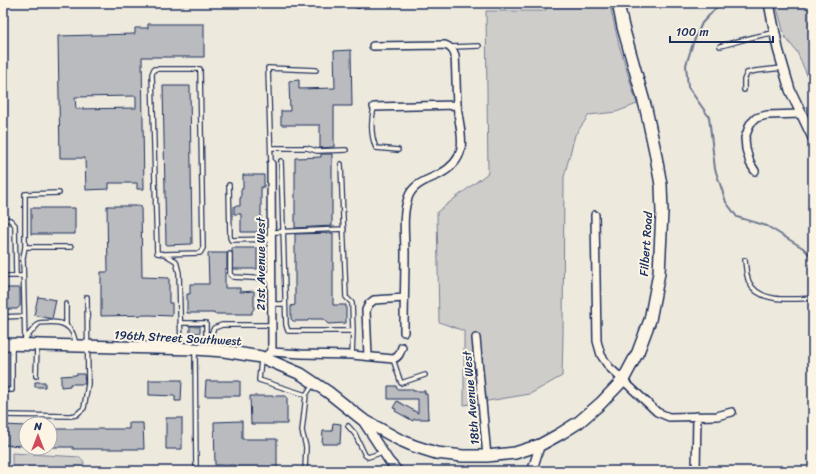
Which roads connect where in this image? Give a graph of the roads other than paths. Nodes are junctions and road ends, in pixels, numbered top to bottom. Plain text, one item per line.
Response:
1 (618, 3) edge
2 (769, 3) edge
3 (775, 33) junction
4 (373, 46) dead end
5 (479, 46) dead end
6 (720, 46) dead end
7 (450, 47) junction
8 (783, 68) junction
9 (316, 70) dead end
10 (744, 90) dead end
11 (457, 105) junction
12 (374, 107) joint
13 (802, 114) junction
14 (813, 138) edge
15 (271, 148) junction
16 (346, 150) dead end
17 (398, 150) dead end
18 (281, 160) dead end
19 (271, 164) joint
20 (341, 164) dead end
21 (755, 171) dead end
22 (229, 185) dead end
23 (59, 193) dead end
24 (595, 215) dead end
25 (3, 219) edge
26 (344, 230) junction
27 (283, 231) junction
28 (272, 236) junction
29 (25, 247) junction
30 (71, 247) dead end
31 (164, 254) junction
32 (230, 254) dead end
33 (745, 260) dead end
34 (3, 276) edge
35 (16, 276) junction
36 (23, 276) junction
37 (272, 279) junction
38 (87, 297) dead end
39 (404, 298) junction
40 (813, 298) edge
41 (66, 304) dead end
42 (272, 304) junction
43 (285, 304) junction
44 (24, 316) junction
45 (3, 317) edge
46 (180, 323) junction
47 (66, 325) junction
48 (272, 325) junction
49 (353, 331) junction
50 (404, 332) dead end
51 (476, 338) dead end
52 (25, 342) junction
53 (7, 344) edge
54 (37, 344) junction
55 (82, 346) junction
56 (402, 347) dead end
57 (181, 349) junction
58 (204, 349) junction
59 (272, 352) junction
60 (352, 355) junction
61 (368, 356) junction
62 (261, 357) junction
63 (392, 359) junction
64 (425, 375) dead end
65 (36, 376) dead end
66 (623, 380) junction
67 (314, 383) junction
68 (3, 390) edge
69 (306, 395) junction
70 (732, 412) dead end
71 (3, 415) edge
72 (697, 416) junction
73 (362, 420) junction
74 (348, 426) dead end
75 (540, 445) junction
76 (383, 452) junction
77 (487, 456) junction
78 (196, 471) edge
79 (305, 471) edge
80 (398, 471) edge
81 (532, 471) edge
82 (696, 471) edge

1 - 66 main road, Filbert Road
2 - 3 main road
3 - 6 lane
3 - 8 main road
4 - 7 street
5 - 7 lane
7 - 11 street
8 - 10 lane
8 - 13 main road
9 - 15 lane
11 - 12 street
11 - 39 street
12 - 17 lane
13 - 14 main road
13 - 21 street
15 - 16 lane
15 - 19 lane
18 - 27 lane
19 - 28 street, 21st Avenue West
20 - 26 lane
22 - 28 lane
23 - 29 lane
24 - 66 street
25 - 35 lane
26 - 27 lane
26 - 49 lane
27 - 28 lane
27 - 43 lane
28 - 37 street, 21st Avenue West
29 - 30 lane
29 - 36 lane
31 - 31 lane
31 - 46 lane
32 - 37 lane
33 - 40 lane
34 - 35 lane
35 - 36 lane
36 - 44 lane
37 - 42 street, 21st Avenue West
38 - 55 lane
39 - 50 street
39 - 61 street
41 - 47 lane
42 - 43 lane
42 - 48 street, 21st Avenue West
43 - 49 lane
44 - 45 lane
44 - 52 lane
46 - 57 lane
46 - 58 lane
47 - 52 lane
47 - 55 lane
48 - 58 lane
48 - 59 street, 21st Avenue West
49 - 60 lane
51 - 77 street, 18th Avenue West
52 - 53 main road, 196th Street Southwest
52 - 54 main road, 196th Street Southwest
53 - 68 lane
54 - 55 main road, 196th Street Southwest
54 - 65 lane
55 - 57 main road, 196th Street Southwest
55 - 71 lane
56 - 63 street
57 - 58 main road, 196th Street Southwest
58 - 62 main road, 196th Street Southwest
58 - 78 lane
59 - 60 street
59 - 62 street
60 - 61 street
61 - 63 street
62 - 67 main road, 196th Street Southwest
62 - 69 lane
63 - 64 lane
66 - 72 street
66 - 75 main road, Filbert Road
67 - 69 lane
67 - 73 main road, 196th Street Southwest
69 - 79 lane
70 - 72 street
72 - 82 street
73 - 76 street
73 - 77 main road, 196th Street Southwest
74 - 76 lane
75 - 77 main road, 196th Street Southwest
75 - 81 street
76 - 80 street

